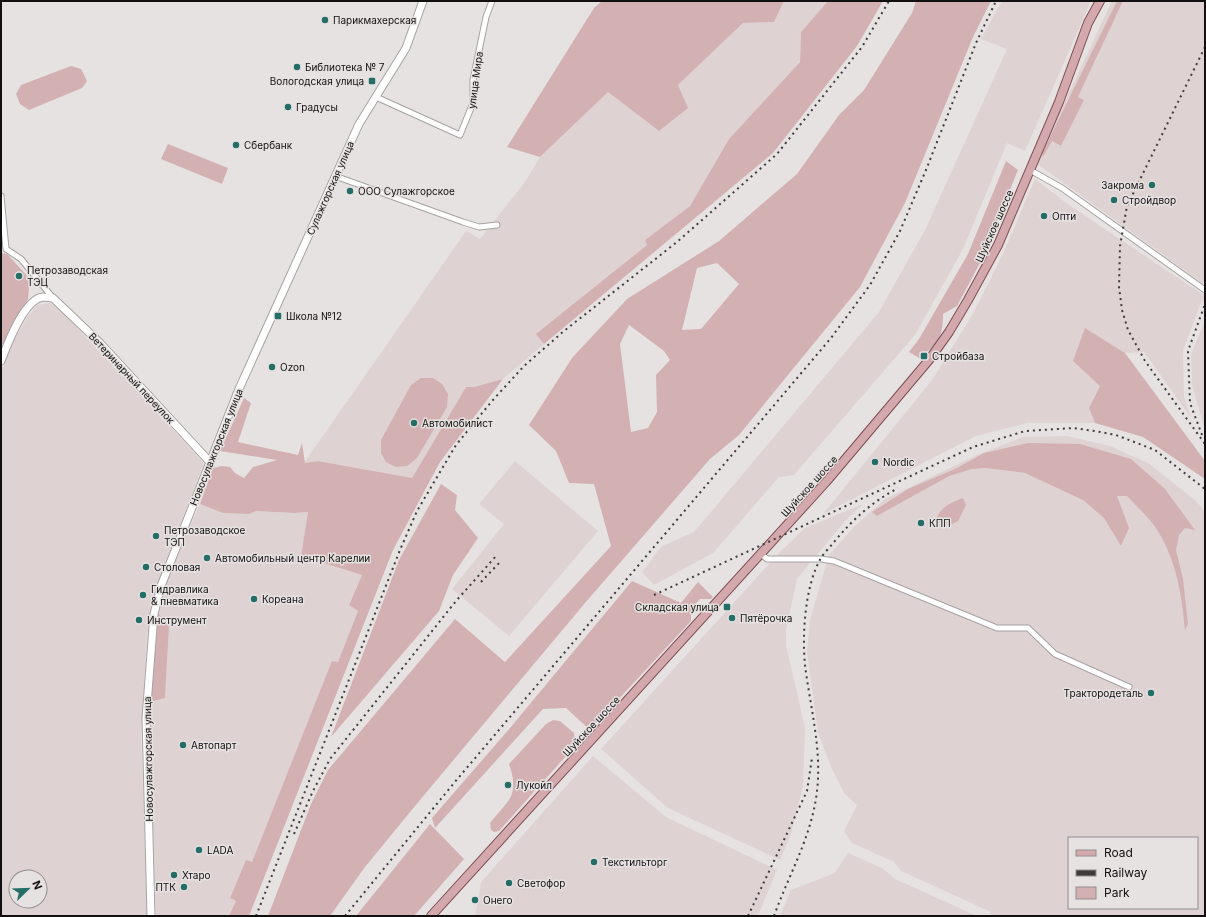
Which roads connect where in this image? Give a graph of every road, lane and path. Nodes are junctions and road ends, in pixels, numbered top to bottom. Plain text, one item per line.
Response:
1 (423, 1) edge
2 (492, 1) edge
3 (1100, 1) edge
4 (376, 97) junction
5 (1030, 170) junction
6 (335, 176) junction
7 (1, 196) edge
8 (497, 225) dead end
9 (3, 249) edge
10 (1205, 290) edge
11 (53, 298) junction
12 (1, 361) edge
13 (244, 379) joint
14 (209, 461) junction
15 (761, 554) junction
16 (1130, 687) dead end
17 (151, 916) edge
18 (431, 916) edge

1 - 4 main road, Сулажгорская улица
2 - 4 street, улица Мира
3 - 5 main road, Шуйское шоссе
4 - 6 main road, Сулажгорская улица
5 - 10 street
5 - 15 main road, Шуйское шоссе
6 - 8 street
6 - 13 main road, Сулажгорская улица
7 - 9 street
9 - 11 street
11 - 12 main road
11 - 14 main road, Ветеринарный переулок
13 - 14 main road, Новосулажгорская улица
14 - 17 main road, Новосулажгорская улица
15 - 16 street
15 - 18 main road, Шуйское шоссе

